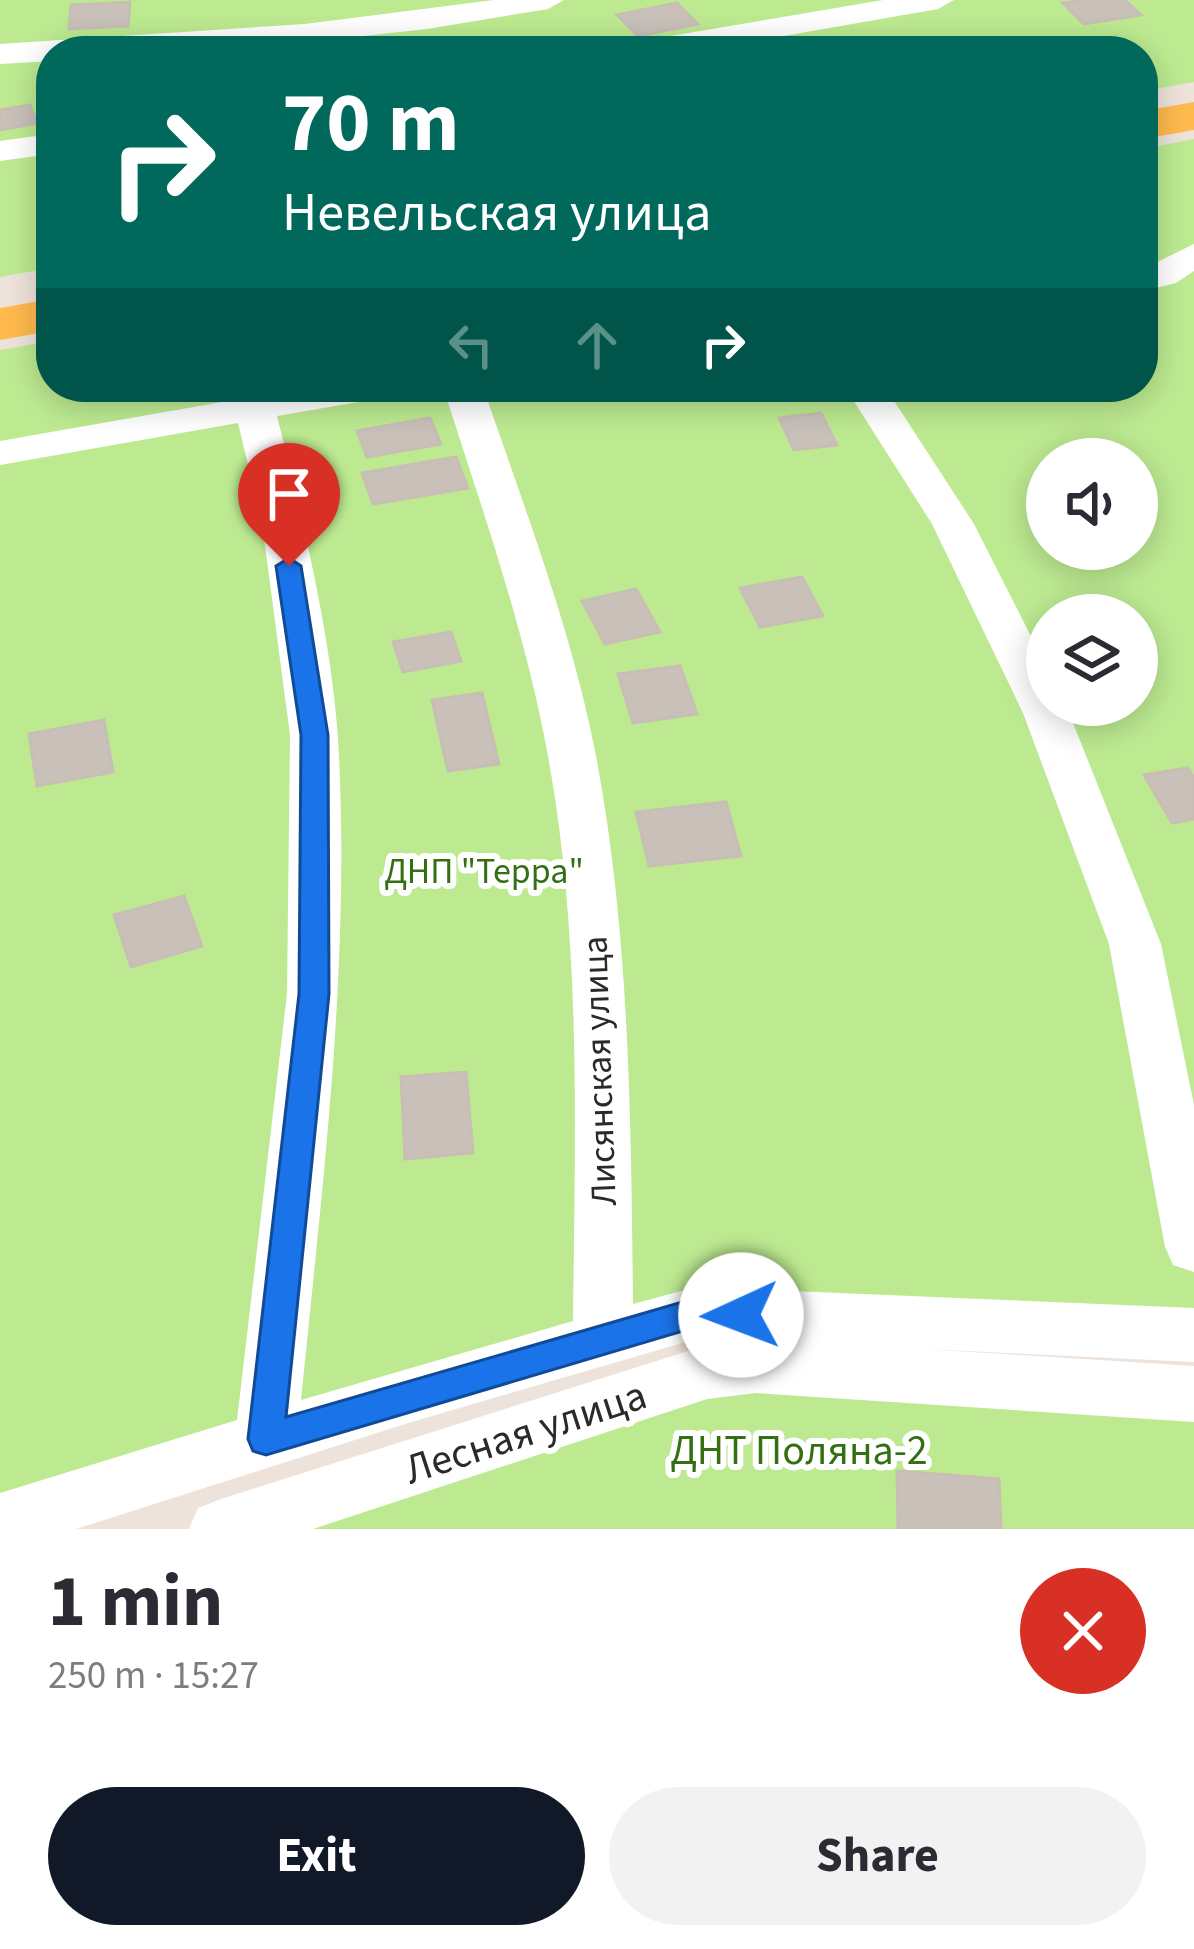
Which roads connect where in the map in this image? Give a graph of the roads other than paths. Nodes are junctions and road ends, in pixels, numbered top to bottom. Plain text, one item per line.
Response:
1 (548, 0) edge
2 (921, 2) edge
3 (307, 36) edge
4 (727, 36) edge
5 (36, 53) edge
6 (0, 54) edge
7 (1194, 116) edge
8 (1158, 122) edge
9 (36, 146) edge
10 (0, 152) edge
11 (1194, 255) edge
12 (1158, 276) edge
13 (36, 318) edge
14 (0, 324) edge
15 (300, 402) edge
16 (468, 402) edge
17 (875, 402) edge
18 (255, 411) junction
19 (0, 453) edge
20 (1194, 1247) edge
21 (1194, 1335) edge
22 (603, 1340) junction
23 (1194, 1394) edge
24 (266, 1439) junction
25 (0, 1523) edge
26 (221, 1529) edge

1 - 3 street
2 - 4 street
5 - 6 street
7 - 8 main road
9 - 10 street
11 - 12 street
13 - 14 main road
15 - 18 street
16 - 22 street, Лисянская улица
17 - 20 street
18 - 19 street
18 - 24 street
21 - 22 street
22 - 24 street
23 - 26 street, Лесная улица
24 - 25 street

